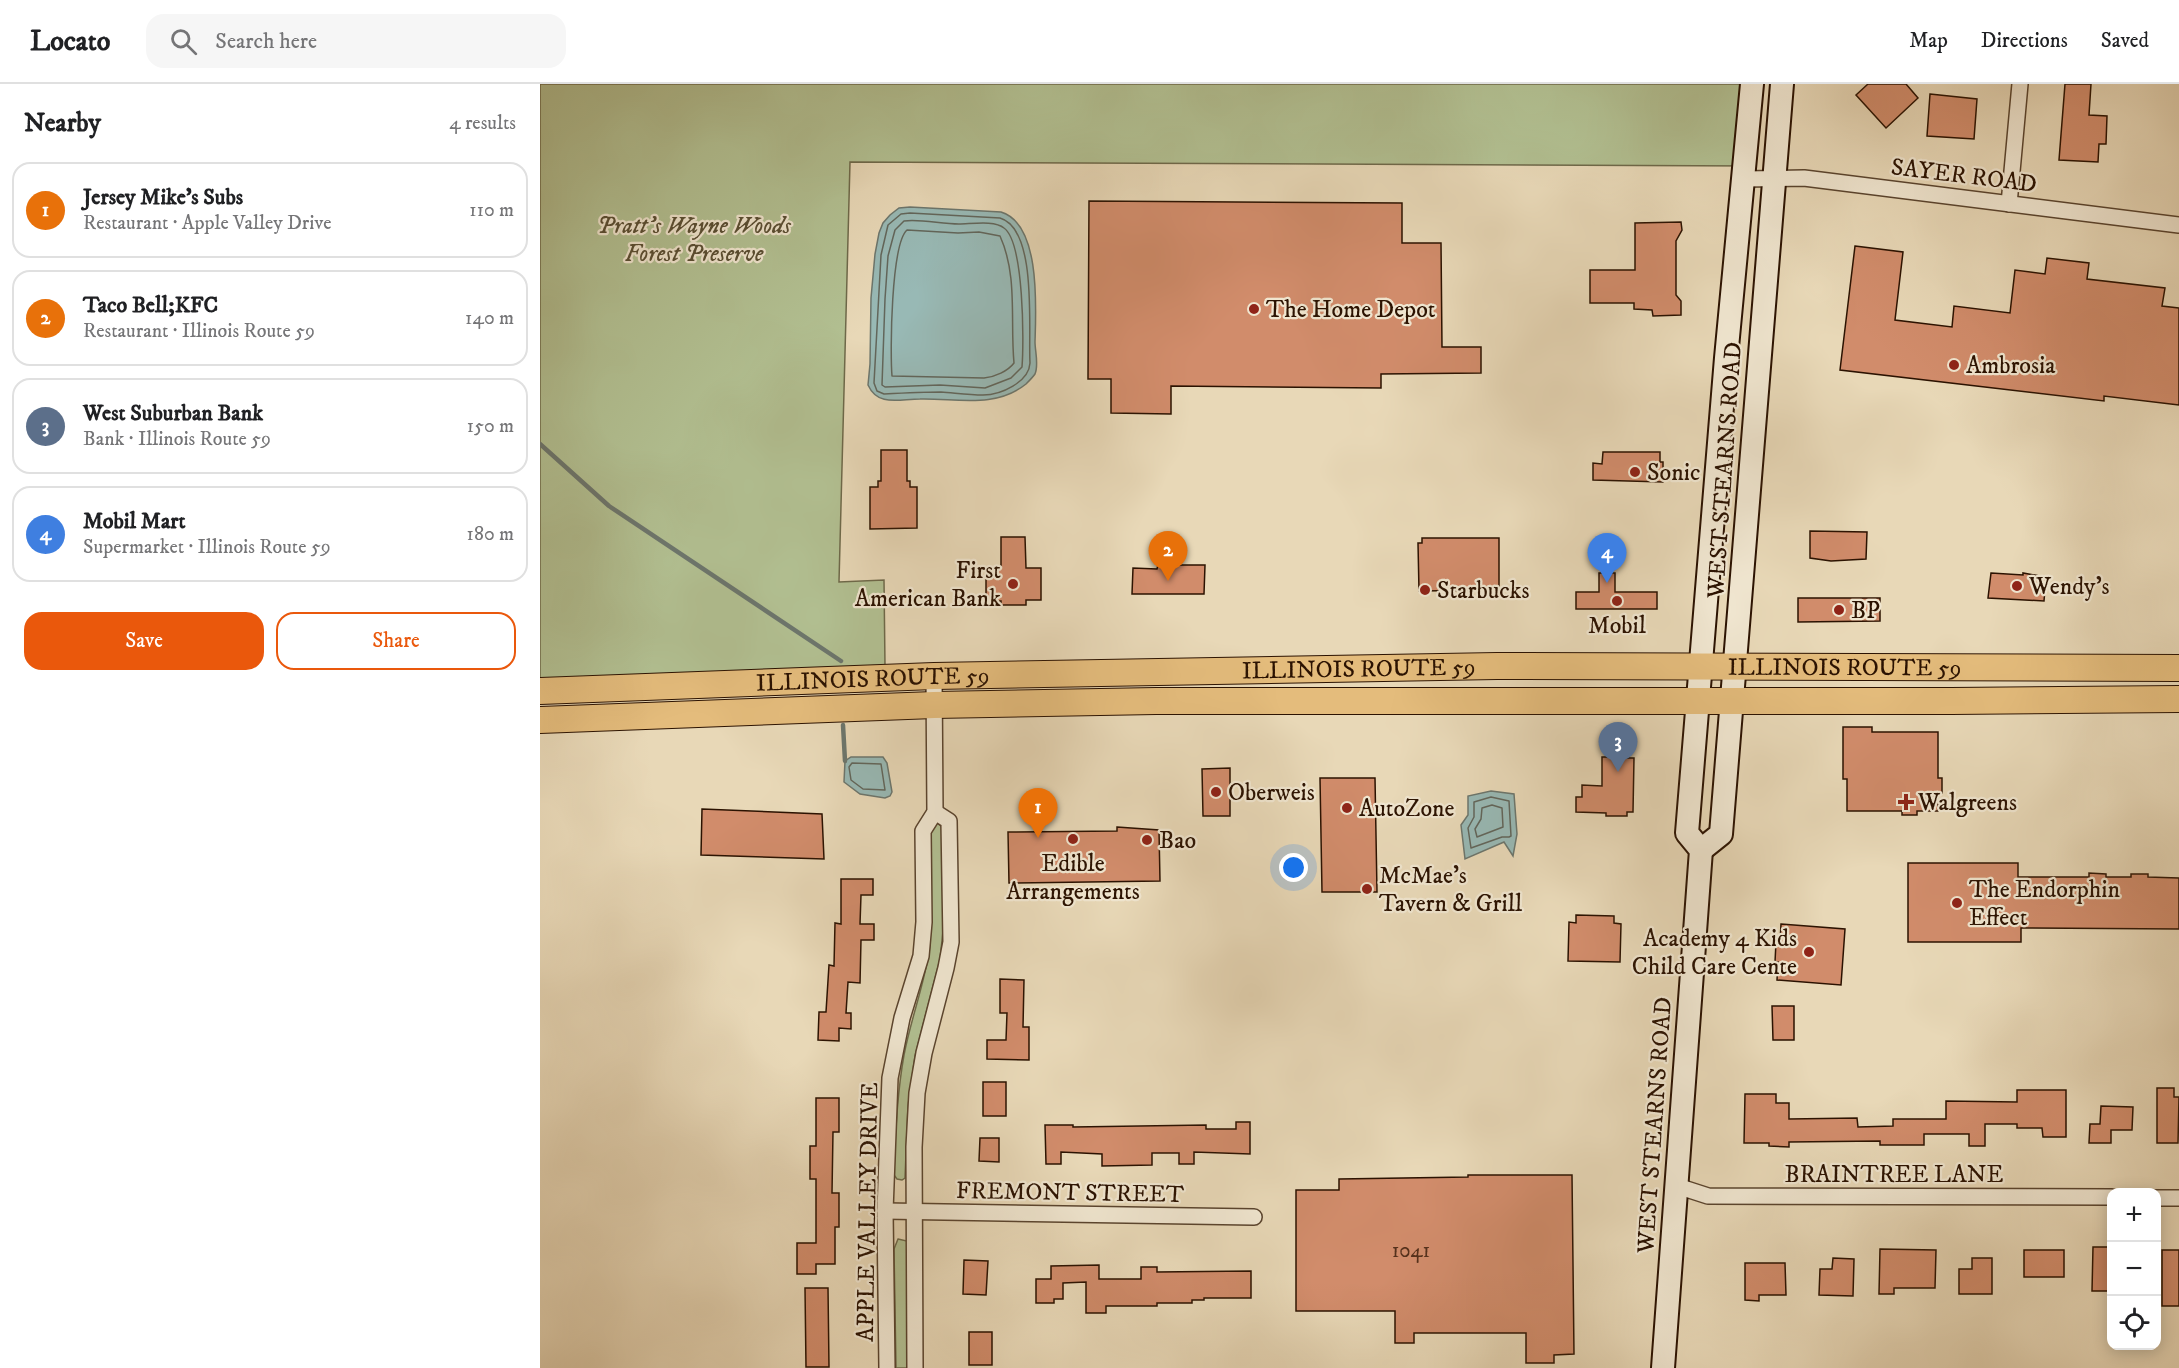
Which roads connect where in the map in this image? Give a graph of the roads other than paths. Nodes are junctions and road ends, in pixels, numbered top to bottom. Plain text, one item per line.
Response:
1 (1752, 84) edge
2 (1782, 84) edge
3 (2020, 84) edge
4 (1774, 178) junction
5 (1743, 179) junction
6 (2009, 204) junction
7 (2179, 225) edge
8 (1701, 665) junction
9 (1736, 665) junction
10 (2179, 668) edge
11 (934, 676) junction
12 (540, 691) edge
13 (2179, 699) edge
14 (1698, 701) junction
15 (1733, 701) junction
16 (934, 705) junction
17 (540, 720) edge
18 (935, 812) junction
19 (1701, 850) junction
20 (1677, 1186) junction
21 (2107, 1197) edge
22 (2161, 1198) edge
23 (2179, 1198) edge
24 (885, 1211) junction
25 (913, 1212) junction
26 (1254, 1217) dead end
27 (887, 1368) edge
28 (915, 1368) edge
29 (1663, 1368) edge

1 - 5 main road, WEST STEARNS ROAD
2 - 4 main road, WEST STEARNS ROAD
3 - 6 street
4 - 5 street, SAYER ROAD
4 - 6 street, SAYER ROAD
4 - 9 main road, WEST STEARNS ROAD
5 - 8 main road, WEST STEARNS ROAD
6 - 7 street, SAYER ROAD
8 - 9 main road, ILLINOIS ROUTE 59
8 - 11 main road, ILLINOIS ROUTE 59
8 - 14 main road, WEST STEARNS ROAD
9 - 10 main road, ILLINOIS ROUTE 59
9 - 15 main road, WEST STEARNS ROAD
11 - 12 main road, ILLINOIS ROUTE 59
11 - 16 street, APPLE VALLEY DRIVE
13 - 15 main road, ILLINOIS ROUTE 59
14 - 15 main road, ILLINOIS ROUTE 59
14 - 16 main road, ILLINOIS ROUTE 59
14 - 19 main road, WEST STEARNS ROAD
15 - 19 main road, WEST STEARNS ROAD
16 - 17 main road, ILLINOIS ROUTE 59
16 - 18 street, APPLE VALLEY DRIVE
18 - 24 street, APPLE VALLEY DRIVE
18 - 25 street, APPLE VALLEY DRIVE
19 - 20 main road, WEST STEARNS ROAD
20 - 21 street, BRAINTREE LANE
20 - 29 main road, WEST STEARNS ROAD
22 - 23 street
24 - 25 street, FREMONT STREET
24 - 27 street, APPLE VALLEY DRIVE
25 - 26 street, FREMONT STREET
25 - 28 street, APPLE VALLEY DRIVE

